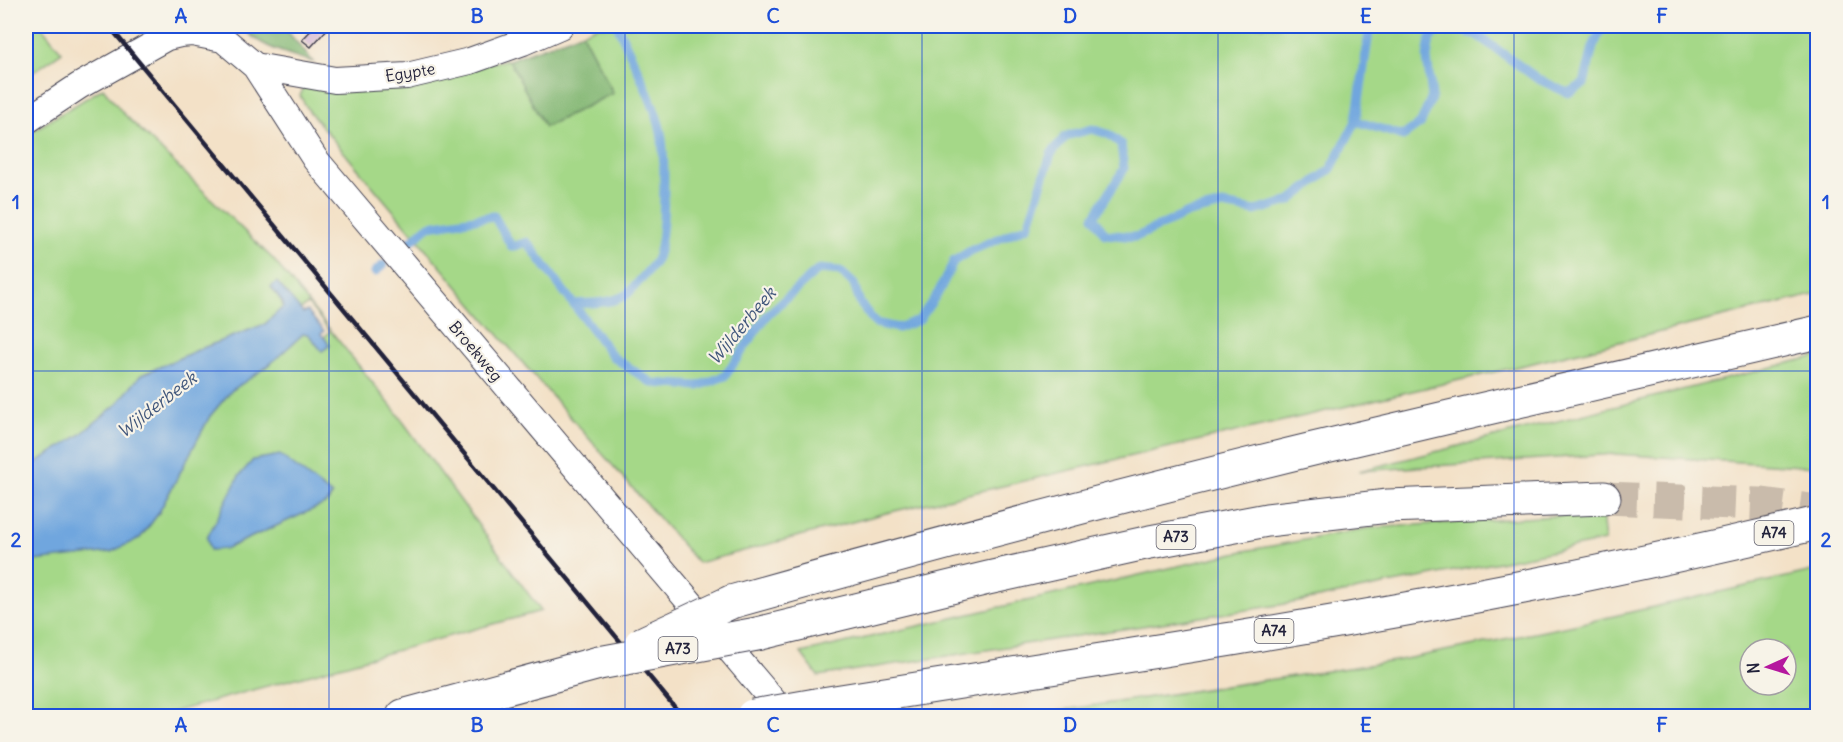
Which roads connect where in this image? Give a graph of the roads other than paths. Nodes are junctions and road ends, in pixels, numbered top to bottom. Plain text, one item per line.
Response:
1 (560, 26) edge
2 (255, 66) junction
3 (26, 121) edge
4 (1818, 332) edge
5 (1604, 498) tunnel mouth
6 (1818, 523) edge
7 (598, 663) junction
8 (403, 717) edge
9 (753, 717) edge
10 (786, 717) edge

1 - 2 street, Egypte
2 - 3 street
2 - 10 street, Broekweg
4 - 7 highway, bridge
5 - 7 highway, A73, bridge
6 - 9 highway, A74, bridge
7 - 8 highway, A73

